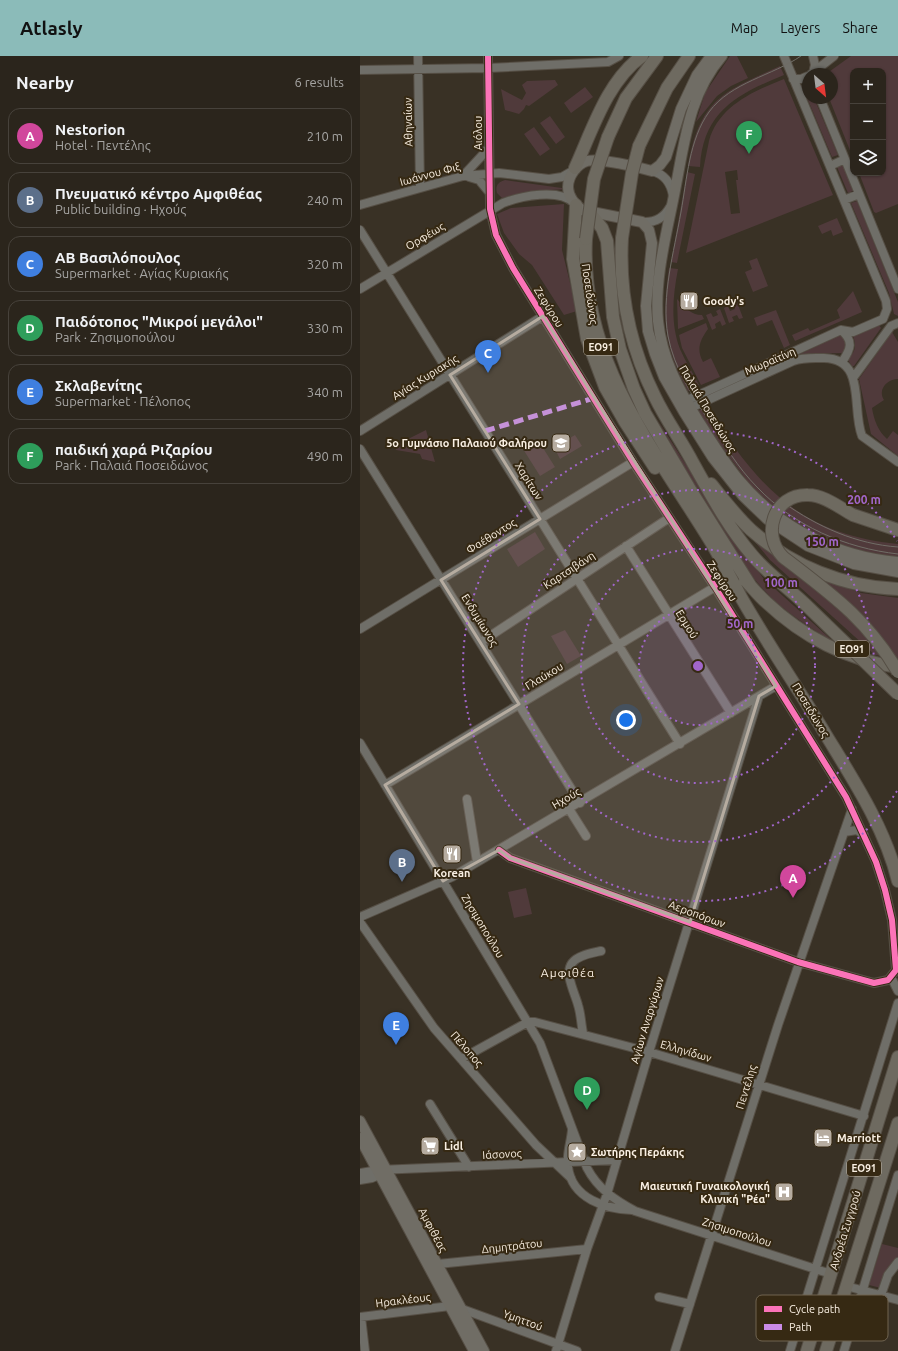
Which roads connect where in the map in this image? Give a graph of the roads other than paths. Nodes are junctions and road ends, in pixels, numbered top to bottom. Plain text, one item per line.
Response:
1 (418, 56) edge
2 (488, 56) edge
3 (619, 56) edge
4 (642, 56) edge
5 (657, 56) edge
6 (689, 56) edge
7 (711, 56) edge
8 (722, 56) edge
9 (784, 56) edge
10 (813, 56) edge
11 (834, 56) edge
12 (594, 59) edge
13 (488, 68) junction
14 (814, 68) edge
15 (819, 68) edge
16 (418, 69) junction
17 (360, 70) edge
18 (802, 78) edge
19 (793, 79) junction
20 (822, 104) edge
21 (489, 148) junction
22 (845, 159) junction
23 (830, 166) junction
24 (575, 168) junction
25 (652, 171) junction
26 (489, 173) junction
27 (508, 174) junction
28 (463, 176) junction
29 (420, 188) junction
30 (489, 192) junction
31 (859, 194) junction
32 (844, 200) junction
33 (673, 201) junction
34 (503, 203) junction
35 (360, 205) edge
36 (576, 205) junction
37 (490, 209) junction
38 (590, 212) junction
39 (642, 222) junction
40 (360, 230) edge
41 (386, 272) junction
42 (360, 289) edge
43 (898, 289) edge
44 (543, 316) junction
45 (883, 319) junction
46 (894, 325) edge
47 (841, 330) junction
48 (785, 359) junction
49 (842, 362) junction
50 (450, 375) junction
51 (853, 378) junction
52 (685, 406) junction
53 (360, 431) edge
54 (360, 449) edge
55 (692, 461) junction
56 (633, 462) junction
57 (898, 462) edge
58 (669, 518) junction
59 (540, 519) junction
60 (898, 530) edge
61 (712, 543) junction
62 (626, 546) junction
63 (898, 562) edge
64 (898, 572) edge
65 (576, 578) junction
66 (441, 580) junction
67 (750, 585) junction
68 (715, 587) junction
69 (898, 589) edge
70 (742, 599) junction
71 (668, 615) junction
72 (360, 630) edge
73 (481, 642) junction
74 (618, 645) junction
75 (898, 667) edge
76 (898, 672) edge
77 (776, 686) junction
78 (898, 694) edge
79 (759, 696) junction
80 (520, 704) junction
81 (731, 713) junction
82 (360, 743) edge
83 (680, 744) junction
84 (385, 785) junction
85 (467, 799) dead end
86 (580, 802) junction
87 (569, 809) junction
88 (852, 809) junction
89 (844, 832) junction
90 (864, 835) junction
91 (586, 836) dead end
92 (499, 850) junction
93 (477, 862) junction
94 (443, 881) junction
95 (898, 882) edge
96 (360, 917) edge
97 (360, 922) edge
98 (690, 922) junction
99 (601, 951) dead end
100 (798, 962) junction
101 (891, 977) junction
102 (898, 991) edge
103 (898, 1003) edge
104 (528, 1022) junction
105 (583, 1033) junction
106 (648, 1052) junction
107 (897, 1058) edge
108 (461, 1060) junction
109 (759, 1084) junction
110 (430, 1104) dead end
111 (864, 1116) junction
112 (360, 1121) edge
113 (898, 1122) edge
114 (572, 1129) junction
115 (360, 1138) edge
116 (539, 1149) junction
117 (616, 1160) junction
118 (567, 1162) junction
119 (584, 1162) junction
120 (553, 1163) junction
121 (528, 1164) junction
122 (470, 1167) junction
123 (382, 1172) junction
124 (360, 1173) edge
125 (898, 1175) edge
126 (571, 1178) junction
127 (360, 1180) edge
128 (607, 1194) junction
129 (603, 1206) junction
130 (635, 1211) junction
131 (712, 1235) junction
132 (587, 1249) junction
133 (898, 1262) edge
134 (438, 1264) junction
135 (816, 1270) junction
136 (831, 1274) junction
137 (846, 1286) junction
138 (863, 1290) junction
139 (881, 1294) junction
140 (808, 1295) edge
141 (824, 1295) edge
142 (843, 1295) edge
143 (861, 1295) edge
144 (884, 1295) edge
145 (888, 1296) edge
146 (659, 1297) dead end
147 (898, 1300) edge
148 (690, 1304) junction
149 (450, 1306) junction
150 (462, 1309) junction
151 (360, 1317) edge
152 (793, 1341) edge
153 (810, 1341) edge
154 (829, 1341) edge
155 (847, 1341) edge
156 (557, 1348) edge
157 (365, 1351) edge
158 (474, 1351) edge
159 (484, 1351) edge
160 (577, 1351) edge
161 (676, 1351) edge
162 (790, 1351) edge
163 (807, 1351) edge
164 (826, 1351) edge
165 (844, 1351) edge

1 - 16 street, Αθηναίων
2 - 13 street, Αιόλου
3 - 12 street
4 - 24 highway
5 - 61 highway, Ποσειδώνος / ΕΟ91, bridge
6 - 55 highway, ΕΟ91, bridge
7 - 25 main road
8 - 33 main road, Παλαιά Ποσειδώνος
9 - 19 street
10 - 14 street
11 - 15 street
12 - 13 street
13 - 16 street
13 - 21 street, Αιόλου
16 - 17 street
16 - 29 street, Αθηναίων
18 - 19 street
19 - 23 street
20 - 22 street
21 - 26 street, Αιόλου
21 - 28 street
22 - 23 street
22 - 31 street
23 - 32 street
24 - 25 main road
24 - 27 street, Ιωάννου Φιξ
24 - 36 main road
25 - 33 street
26 - 27 street, Ιωάννου Φιξ
26 - 28 street, Ιωάννου Φιξ
26 - 30 street, Αιόλου
27 - 30 street
28 - 29 street, Ιωάννου Φιξ
28 - 30 street
29 - 35 street, Ιωάννου Φιξ
30 - 34 street
30 - 37 street, Αιόλου
31 - 32 street
31 - 43 street
32 - 45 street
33 - 39 street
33 - 52 main road, Παλαιά Ποσειδώνος
34 - 36 street, Ορφέως
34 - 37 street, Ορφέως
36 - 38 main road
36 - 70 highway
37 - 41 street, Ορφέως
37 - 44 street, Ζεφύρου
38 - 39 main road
38 - 67 highway
39 - 52 main road, Παλαιά Ποσειδώνος
40 - 41 street, Χαρίτων
41 - 42 street, Ορφέως
41 - 50 street, Χαρίτων
44 - 50 street, Αγίας Κυριακής
44 - 56 street, Ζεφύρου
45 - 46 street
45 - 47 street, Μωραϊτίνη
46 - 51 street
47 - 48 street, Μωραϊτίνη
47 - 49 street
48 - 49 street, Μωραϊτίνη
48 - 52 street, Μωραϊτίνη
49 - 51 street
50 - 53 street, Αγίας Κυριακής
50 - 59 street, Χαρίτων
51 - 57 street
52 - 63 main road, Παλαιά Ποσειδώνος
52 - 64 main road, Παλαιά Ποσειδώνος
54 - 66 street, Ενδυμίωνος
55 - 69 highway, ΕΟ91
55 - 78 highway, ΕΟ91, bridge
56 - 58 street, Ζεφύρου
56 - 59 street, Φαέθοντος
58 - 62 street, Καρτσιβάνη
58 - 68 street, Ζεφύρου
59 - 65 street, Χαρίτων
59 - 66 street, Φαέθοντος
60 - 76 highway, bridge
61 - 67 highway, Ποσειδώνος
61 - 70 highway, Ποσειδώνος / ΕΟ91
62 - 65 street, Καρτσιβάνη
62 - 71 street, Ερμού
65 - 73 street, Καρτσιβάνη
65 - 74 street, Χαρίτων
66 - 72 street, Φαέθοντος
66 - 73 street, Ενδυμίωνος
67 - 75 highway, Ποσειδώνος
68 - 71 street, Γλαύκου
68 - 77 street, Ζεφύρου
70 - 95 highway, Ποσειδώνος / ΕΟ91
71 - 74 street, Γλαύκου
71 - 81 street, Ερμού
73 - 80 street, Ενδυμίωνος
74 - 80 street, Γλαύκου
74 - 83 street, Χαρίτων
77 - 79 street, Ηχούς
77 - 88 street, Ζεφύρου
79 - 81 street, Ηχούς
79 - 98 street, Αγίων Αναργύρων
80 - 84 street, Γλαύκου
80 - 86 street, Ενδυμίωνος
81 - 83 street, Ηχούς
82 - 84 street, Ζησιμοπούλου
83 - 86 street, Ηχούς
84 - 94 street, Ζησιμοπούλου
85 - 93 street
86 - 87 street, Ηχούς
87 - 91 street
87 - 92 street, Ηχούς
88 - 89 street, Πεντέλης
88 - 90 street, Ζεφύρου
89 - 90 street
89 - 100 street, Πεντέλης
90 - 101 street, Ζεφύρου
92 - 93 street, Ηχούς
92 - 98 street, Αεροπόρων
93 - 94 street, Ηχούς
94 - 96 street, Ηχούς
94 - 104 street, Ζησιμοπούλου
97 - 108 street, Πέλοπος
98 - 100 street, Αεροπόρων
98 - 106 street, Αγίων Αναργύρων
99 - 105 street
100 - 101 street, Αεροπόρων
100 - 109 street, Πεντέλης
101 - 102 street
103 - 111 street, Ανδρέα Συγγρού
104 - 105 street, Ελληνίδων
104 - 108 street
104 - 114 street, Ζησιμοπούλου
105 - 106 street, Ελληνίδων
106 - 109 street, Ελληνίδων
106 - 117 street, Αγίων Αναργύρων
107 - 136 highway, Ανδρέα Συγγρού / ΕΟ91
108 - 116 street, Πέλοπος
109 - 111 street, Ελληνίδων
109 - 131 street, Πεντέλης
110 - 122 street
111 - 135 street, Ανδρέα Συγγρού
112 - 123 main road, Αμφιθέας
113 - 137 highway, Ανδρέα Συγγρού / ΕΟ91
114 - 118 street, Ζησιμοπούλου
114 - 119 street, Ζησιμοπούλου
115 - 123 main road, Αμφιθέας
116 - 120 street, Πέλοπος
116 - 121 street
117 - 119 street, Ιάσονος
117 - 128 street, Αγίων Αναργύρων
118 - 119 street, Ιάσονος
118 - 120 street, Ιάσονος
118 - 126 street, Ζησιμοπούλου
119 - 128 street, Ζησιμοπούλου
120 - 121 street, Ιάσονος
120 - 126 street, Πέλοπος
121 - 122 street, Ιάσονος
122 - 123 street, Ιάσονος
123 - 124 street, Ιάσονος
123 - 127 street, Ιάσονος
123 - 134 main road, Αμφιθέας
123 - 149 main road, Αμφιθέας
125 - 138 street
126 - 129 street, Ζησιμοπούλου
128 - 129 street, Αγίων Αναργύρων
128 - 130 street, Ζησιμοπούλου
129 - 130 street, Ζησιμοπούλου
129 - 132 street, Αγίων Αναργύρων
130 - 131 street, Ζησιμοπούλου
131 - 135 street, Ζησιμοπούλου
131 - 148 street, Πεντέλης
132 - 134 street, Δημητράτου
132 - 156 street, Αγίων Αναργύρων
133 - 139 street
134 - 150 main road, Αμφιθέας
135 - 136 street, Ζησιμοπούλου
135 - 140 street, Ανδρέα Συγγρού
136 - 141 highway, Ανδρέα Συγγρού / ΕΟ91
137 - 138 street
137 - 142 highway, Ανδρέα Συγγρού / ΕΟ91
138 - 139 street
138 - 143 street
139 - 144 street
145 - 147 street
146 - 148 street
148 - 161 street, Πεντέλης
149 - 151 street, Ηρακλέους
149 - 158 main road, Αμφιθέας
150 - 156 street, Υμηττού
150 - 159 main road, Αμφιθέας
151 - 157 street
152 - 162 street, Ανδρέα Συγγρού
153 - 163 highway, Ανδρέα Συγγρού / ΕΟ91
154 - 164 highway, Ανδρέα Συγγρού / ΕΟ91
155 - 165 street
156 - 160 street, Υμηττού

